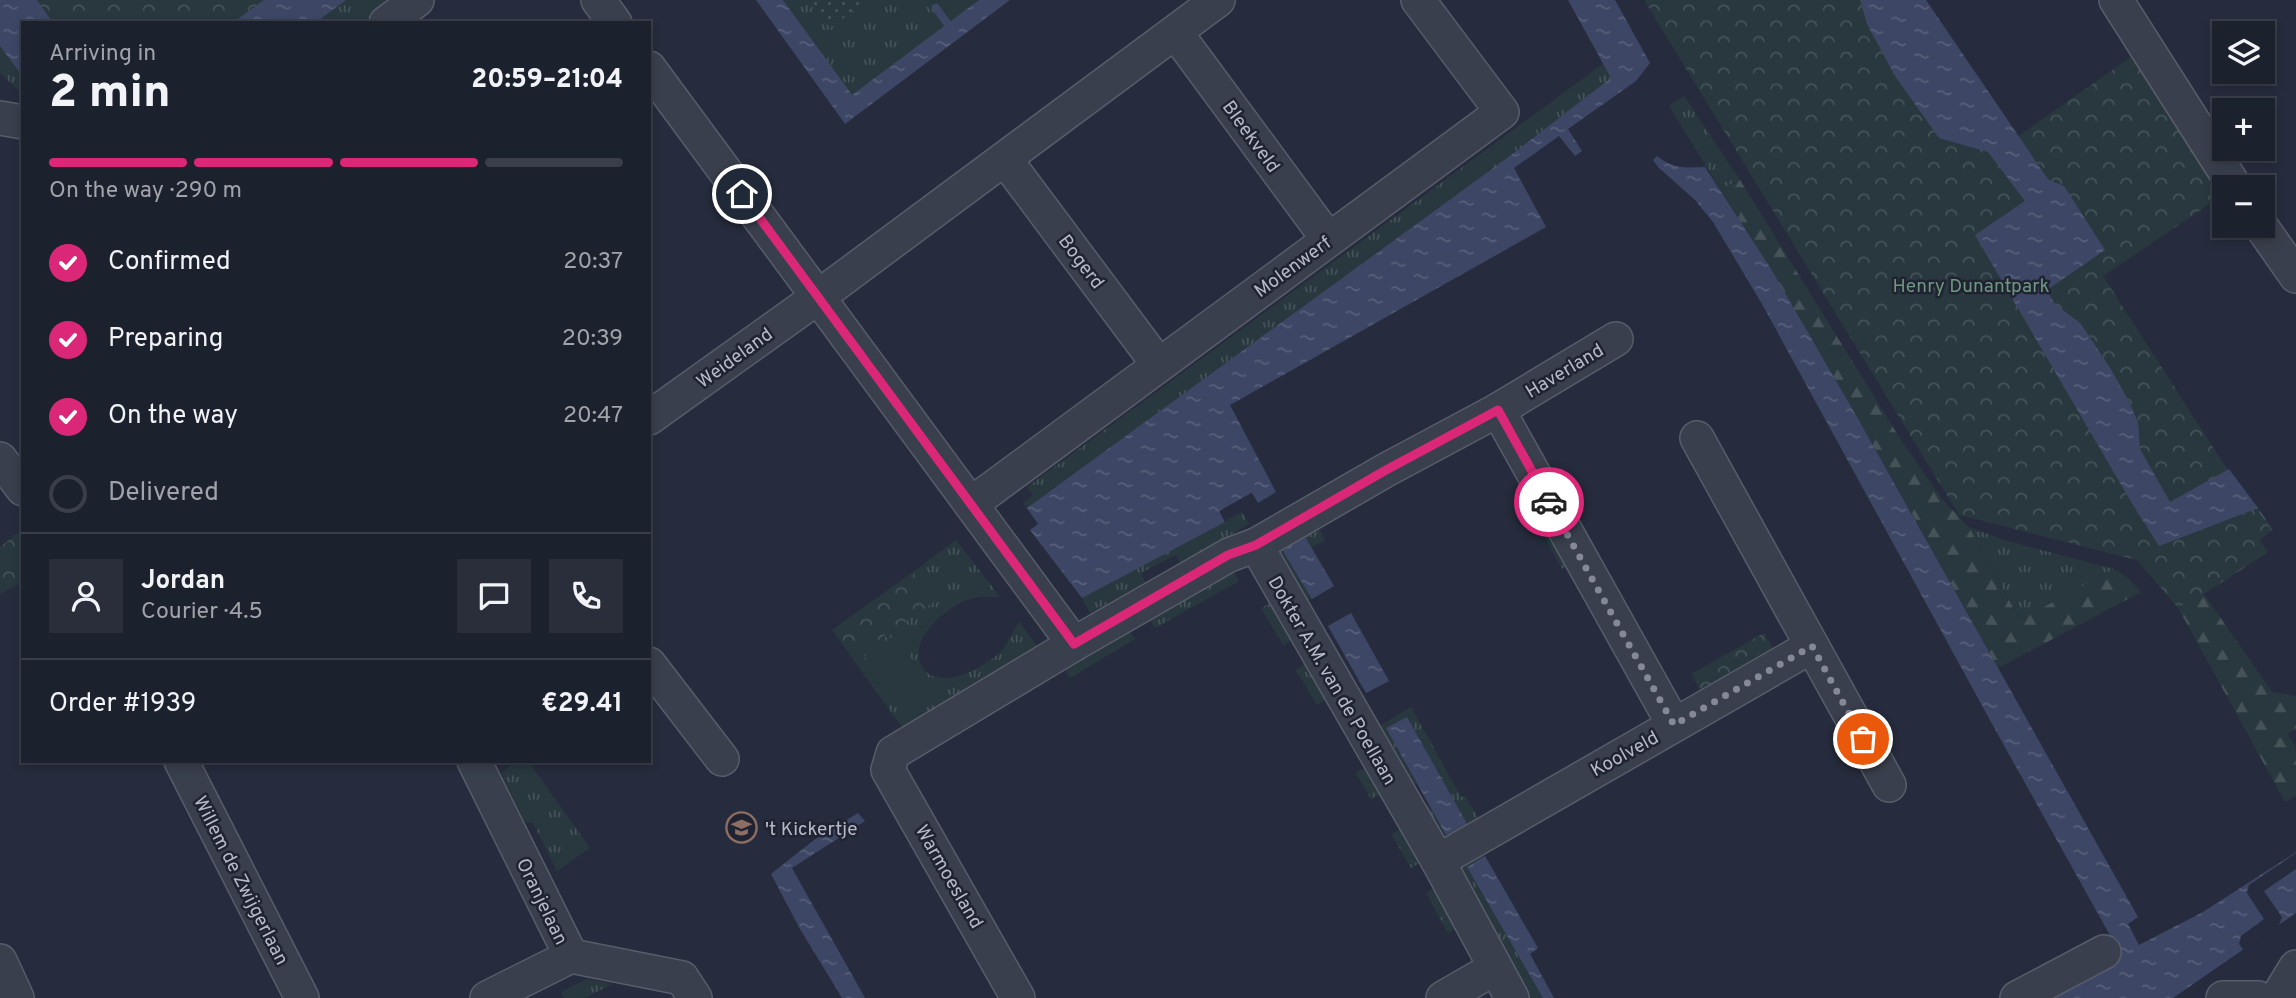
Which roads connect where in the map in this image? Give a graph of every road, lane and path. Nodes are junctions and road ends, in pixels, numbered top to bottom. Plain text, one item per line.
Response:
1 (417, 0) edge
2 (598, 0) edge
3 (1219, 0) edge
4 (1418, 0) edge
5 (2116, 0) edge
6 (389, 21) edge
7 (614, 21) edge
8 (1176, 33) junction
9 (651, 71) edge
10 (0, 118) edge
11 (21, 122) edge
12 (1005, 159) junction
13 (2227, 175) edge
14 (2271, 238) edge
15 (1328, 239) junction
16 (2293, 264) edge
17 (818, 297) junction
18 (1616, 340) dead end
19 (1158, 364) junction
20 (1498, 410) junction
21 (651, 417) edge
22 (1697, 439) dead end
23 (0, 459) edge
24 (21, 486) edge
25 (971, 504) junction
26 (1256, 545) junction
27 (1074, 644) junction
28 (1812, 646) junction
29 (651, 667) edge
30 (1674, 725) junction
31 (722, 759) dead end
32 (182, 763) edge
33 (475, 763) edge
34 (1889, 785) dead end
35 (1438, 861) junction
36 (2104, 952) dead end
37 (571, 956) junction
38 (0, 961) edge
39 (2296, 967) edge
40 (1495, 968) junction
41 (18, 998) edge
42 (302, 998) edge
43 (488, 998) edge
44 (695, 998) edge
45 (1018, 998) edge
46 (1443, 998) edge
47 (1512, 998) edge
48 (2017, 998) edge
49 (2253, 998) edge

1 - 6 street
2 - 7 street
3 - 8 street
4 - 15 street, Molenwerf
5 - 13 street
8 - 12 street
8 - 15 street, Bleekveld
9 - 17 street
10 - 11 street
12 - 17 street
12 - 19 street, Bogerd
14 - 16 street
15 - 19 street, Molenwerf
17 - 21 street, Weideland
17 - 25 street
18 - 20 street, Haverland
19 - 25 street, Molenwerf
20 - 26 street, Haverland
20 - 30 street
22 - 28 street
23 - 24 street
25 - 27 street
26 - 27 street
26 - 35 street, Dokter A.M. van de Poellaan
27 - 45 street, Warmoesland
28 - 30 street, Koolveld
28 - 34 street
29 - 31 street
30 - 35 street, Koolveld
32 - 42 street, Willem de Zwijgerlaan
33 - 37 street, Oranjelaan
35 - 40 street, Dokter A.M. van de Poellaan
36 - 48 street
37 - 43 street
37 - 44 street, Oranjelaan
38 - 41 street
39 - 49 street
40 - 46 street
40 - 47 street, Dokter A.M. van de Poellaan

